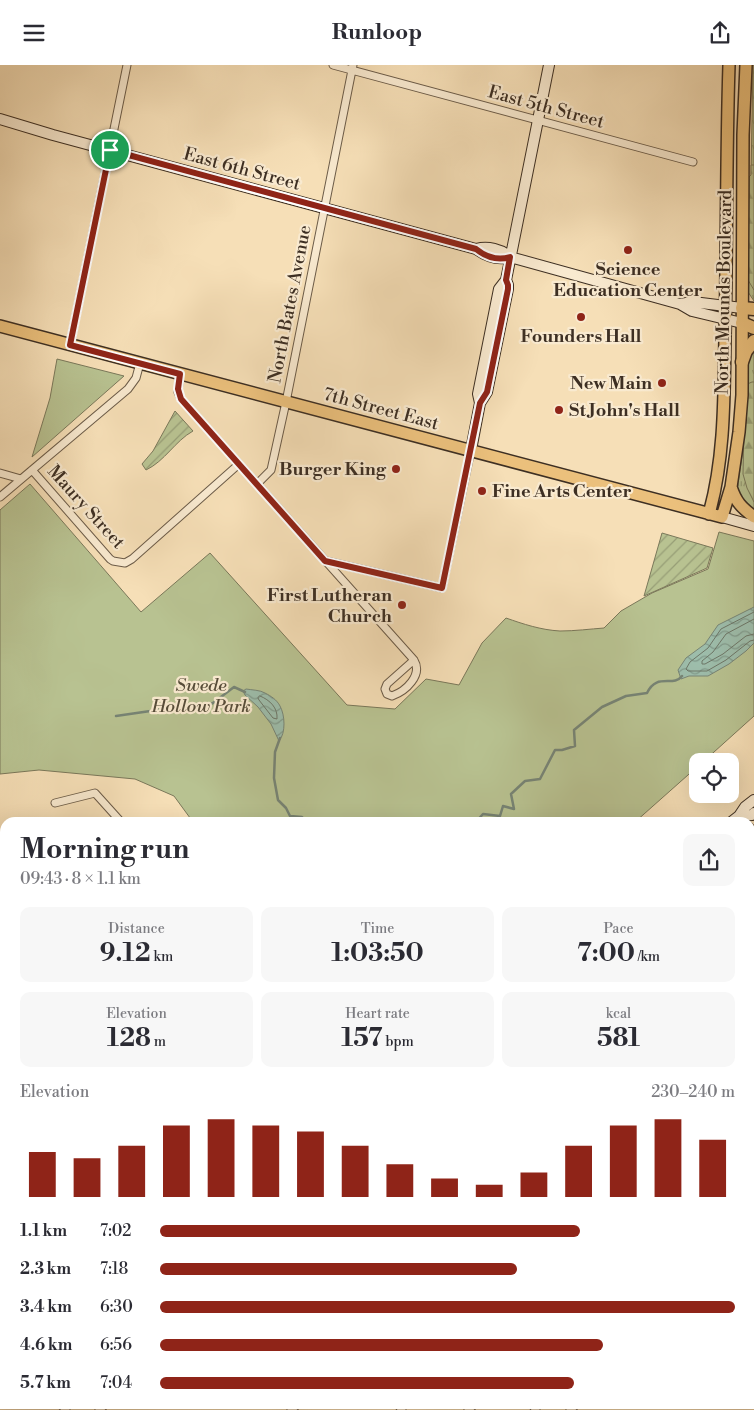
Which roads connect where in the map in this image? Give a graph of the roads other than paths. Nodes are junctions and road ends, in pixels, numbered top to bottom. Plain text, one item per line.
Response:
1 (127, 65) edge
2 (333, 65) edge
3 (549, 65) edge
4 (729, 65) edge
5 (746, 65) edge
6 (353, 68) edge
7 (0, 119) edge
8 (538, 120) junction
9 (110, 150) junction
10 (693, 163) dead end
11 (324, 208) junction
12 (510, 257) junction
13 (680, 304) junction
14 (726, 306) junction
15 (748, 309) edge
16 (726, 319) junction
17 (742, 323) junction
18 (0, 326) edge
19 (754, 328) edge
20 (754, 341) edge
21 (70, 345) junction
22 (742, 362) junction
23 (140, 363) junction
24 (180, 374) junction
25 (286, 402) junction
26 (471, 450) junction
27 (239, 464) junction
28 (32, 470) junction
29 (0, 473) edge
30 (22, 479) junction
31 (257, 484) junction
32 (731, 487) junction
33 (0, 497) edge
34 (709, 514) junction
35 (722, 517) junction
36 (754, 517) edge
37 (754, 526) edge
38 (325, 561) junction
39 (414, 660) junction
40 (754, 800) edge
41 (55, 803) dead end
42 (117, 817) edge
43 (742, 817) edge

1 - 9 street
2 - 6 street, East 5th Street
3 - 8 street
4 - 14 main road, North Mounds Boulevard
5 - 15 main road, North Mounds Boulevard
6 - 8 street, East 5th Street
6 - 11 street, North Bates Avenue
7 - 9 street, East 6th Street
8 - 10 street, East 5th Street
8 - 12 street
9 - 11 street, East 6th Street
9 - 21 street
11 - 12 street, East 6th Street
11 - 25 street, North Bates Avenue
12 - 13 street, East 6th Street
12 - 26 street
13 - 14 street, East 6th Street
13 - 16 street, East 6th Street
14 - 15 street, East 6th Street
14 - 16 main road, North Mounds Boulevard
15 - 17 main road, North Mounds Boulevard
16 - 17 street, East 6th Street
16 - 34 main road, North Mounds Boulevard
17 - 19 highway
17 - 22 main road, North Mounds Boulevard
18 - 21 main road, 7th Street East
20 - 22 highway
21 - 23 main road, 7th Street East
22 - 32 main road, North Mounds Boulevard
23 - 24 main road, 7th Street East
23 - 28 street
24 - 25 main road, 7th Street East
24 - 27 street
25 - 26 main road, 7th Street East
25 - 31 street, North Bates Avenue
26 - 34 main road, 7th Street East
26 - 38 street
27 - 28 street, Maury Street
27 - 31 street
28 - 30 street
29 - 30 street
30 - 33 street
31 - 38 street
32 - 35 main road, North Mounds Boulevard
32 - 36 main road
34 - 35 main road, 7th Street East
35 - 37 street, 7th Street East
38 - 39 street
39 - 39 street
40 - 43 street
41 - 42 street

